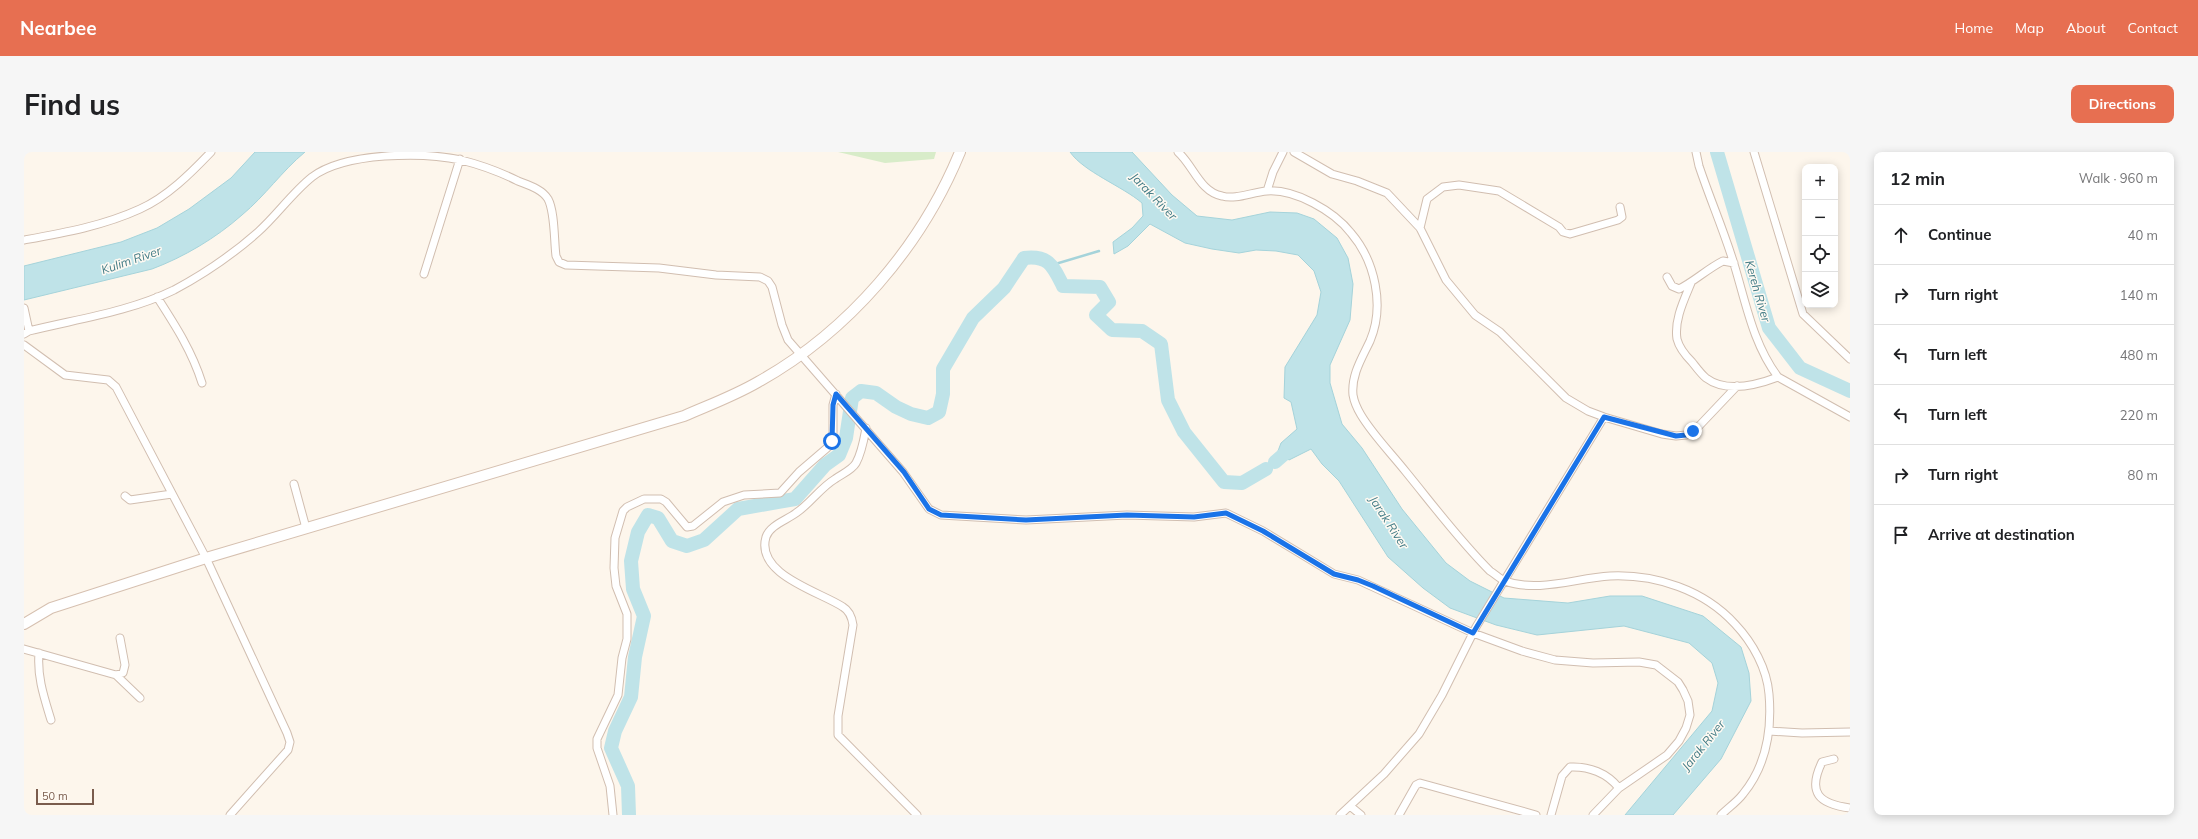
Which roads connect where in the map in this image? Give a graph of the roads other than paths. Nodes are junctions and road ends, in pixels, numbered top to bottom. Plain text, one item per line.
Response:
1 (211, 152) edge
2 (960, 152) edge
3 (1178, 152) edge
4 (1283, 152) edge
5 (1294, 152) edge
6 (1696, 152) edge
7 (1754, 152) edge
8 (460, 159) junction
9 (1268, 191) junction
10 (1620, 207) dead end
11 (1420, 228) junction
12 (24, 240) edge
13 (1734, 263) junction
14 (424, 274) dead end
15 (1667, 277) dead end
16 (1691, 283) junction
17 (157, 297) junction
18 (24, 308) edge
19 (27, 333) edge
20 (24, 346) edge
21 (800, 355) junction
22 (1850, 359) edge
23 (1778, 377) junction
24 (202, 383) dead end
25 (1737, 386) junction
26 (836, 394) junction
27 (1604, 417) junction
28 (1850, 417) edge
29 (866, 428) junction
30 (294, 484) dead end
31 (172, 494) junction
32 (125, 496) dead end
33 (306, 528) junction
34 (206, 558) junction
35 (1503, 581) junction
36 (24, 624) edge
37 (1474, 630) junction
38 (120, 638) dead end
39 (24, 650) edge
40 (39, 653) junction
41 (116, 675) junction
42 (140, 698) dead end
43 (51, 720) dead end
44 (1769, 731) junction
45 (1850, 732) edge
46 (1834, 759) dead end
47 (1619, 788) junction
48 (1350, 806) junction
49 (1850, 808) edge
50 (232, 814) edge
51 (1554, 814) edge
52 (613, 815) edge
53 (917, 815) edge
54 (1340, 815) edge
55 (1361, 815) edge
56 (1399, 815) edge
57 (1536, 815) edge
58 (1593, 815) edge
59 (1721, 815) edge

1 - 12 street
2 - 21 street
3 - 9 street
4 - 9 street
5 - 11 street
6 - 13 street
7 - 22 street
8 - 14 street
8 - 17 street
8 - 21 street
9 - 35 street
10 - 11 street
11 - 27 street
13 - 16 street
13 - 23 street
15 - 16 street
16 - 25 street
17 - 19 street
17 - 24 street
18 - 19 street
20 - 31 street
21 - 26 street
21 - 33 street
23 - 25 street
23 - 28 street
25 - 27 street
26 - 29 street
26 - 52 street
27 - 35 street
29 - 37 street
29 - 53 street
30 - 33 street
31 - 32 street
31 - 34 street
33 - 34 street
34 - 36 street
34 - 50 street
35 - 37 street
35 - 44 street
37 - 47 street
37 - 48 street
38 - 41 street
39 - 40 street
40 - 41 street
40 - 43 street
41 - 42 street
44 - 45 street
44 - 59 street
46 - 49 street
47 - 51 street
47 - 58 street
48 - 54 street
48 - 55 street
56 - 57 street

